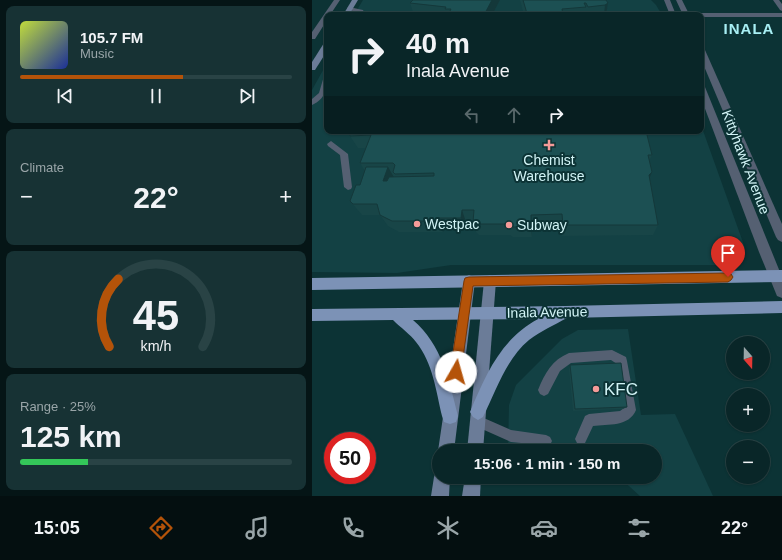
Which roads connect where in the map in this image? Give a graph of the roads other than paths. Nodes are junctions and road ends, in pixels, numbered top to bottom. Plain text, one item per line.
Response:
1 (336, 0) edge
2 (355, 0) edge
3 (667, 0) edge
4 (679, 0) edge
5 (776, 0) edge
6 (782, 9) edge
7 (328, 12) edge
8 (347, 12) edge
9 (361, 12) edge
10 (672, 12) edge
11 (685, 12) edge
12 (704, 15) edge
13 (782, 15) edge
14 (324, 18) edge
15 (313, 35) edge
16 (324, 50) edge
17 (704, 57) edge
18 (312, 68) edge
19 (324, 87) edge
20 (704, 94) edge
21 (312, 103) edge
22 (331, 144) dead end
23 (348, 187) dead end
24 (782, 238) edge
25 (779, 276) edge
26 (469, 281) junction
27 (490, 281) junction
28 (312, 284) edge
29 (782, 292) edge
30 (782, 307) edge
31 (565, 312) junction
32 (464, 313) junction
33 (486, 313) junction
34 (312, 315) edge
35 (397, 315) junction
36 (544, 390) dead end
37 (450, 416) junction
38 (478, 416) junction
39 (581, 439) dead end
40 (447, 444) edge
41 (476, 444) edge
42 (537, 444) edge
43 (441, 484) edge
44 (473, 484) edge
45 (440, 496) edge
46 (472, 496) edge

1 - 7 street
2 - 8 main road
3 - 10 street
4 - 11 street
5 - 6 street
8 - 9 lane
12 - 13 street
14 - 15 street
16 - 18 main road
17 - 24 street, Kittyhawk Avenue
19 - 21 lane
20 - 25 street, Kittyhawk Avenue
22 - 23 lane
25 - 27 main road
25 - 29 street, Kittyhawk Avenue
26 - 27 main road
26 - 28 main road
26 - 32 main road
27 - 33 main road
30 - 31 main road, Inala Avenue
31 - 33 main road, Inala Avenue
31 - 38 main road
32 - 33 main road, Inala Avenue
32 - 35 main road, Inala Avenue
32 - 37 main road
33 - 38 main road
34 - 35 main road, Inala Avenue
35 - 37 main road
36 - 39 lane
37 - 40 main road
38 - 41 main road
38 - 42 lane
43 - 45 main road
44 - 46 main road

